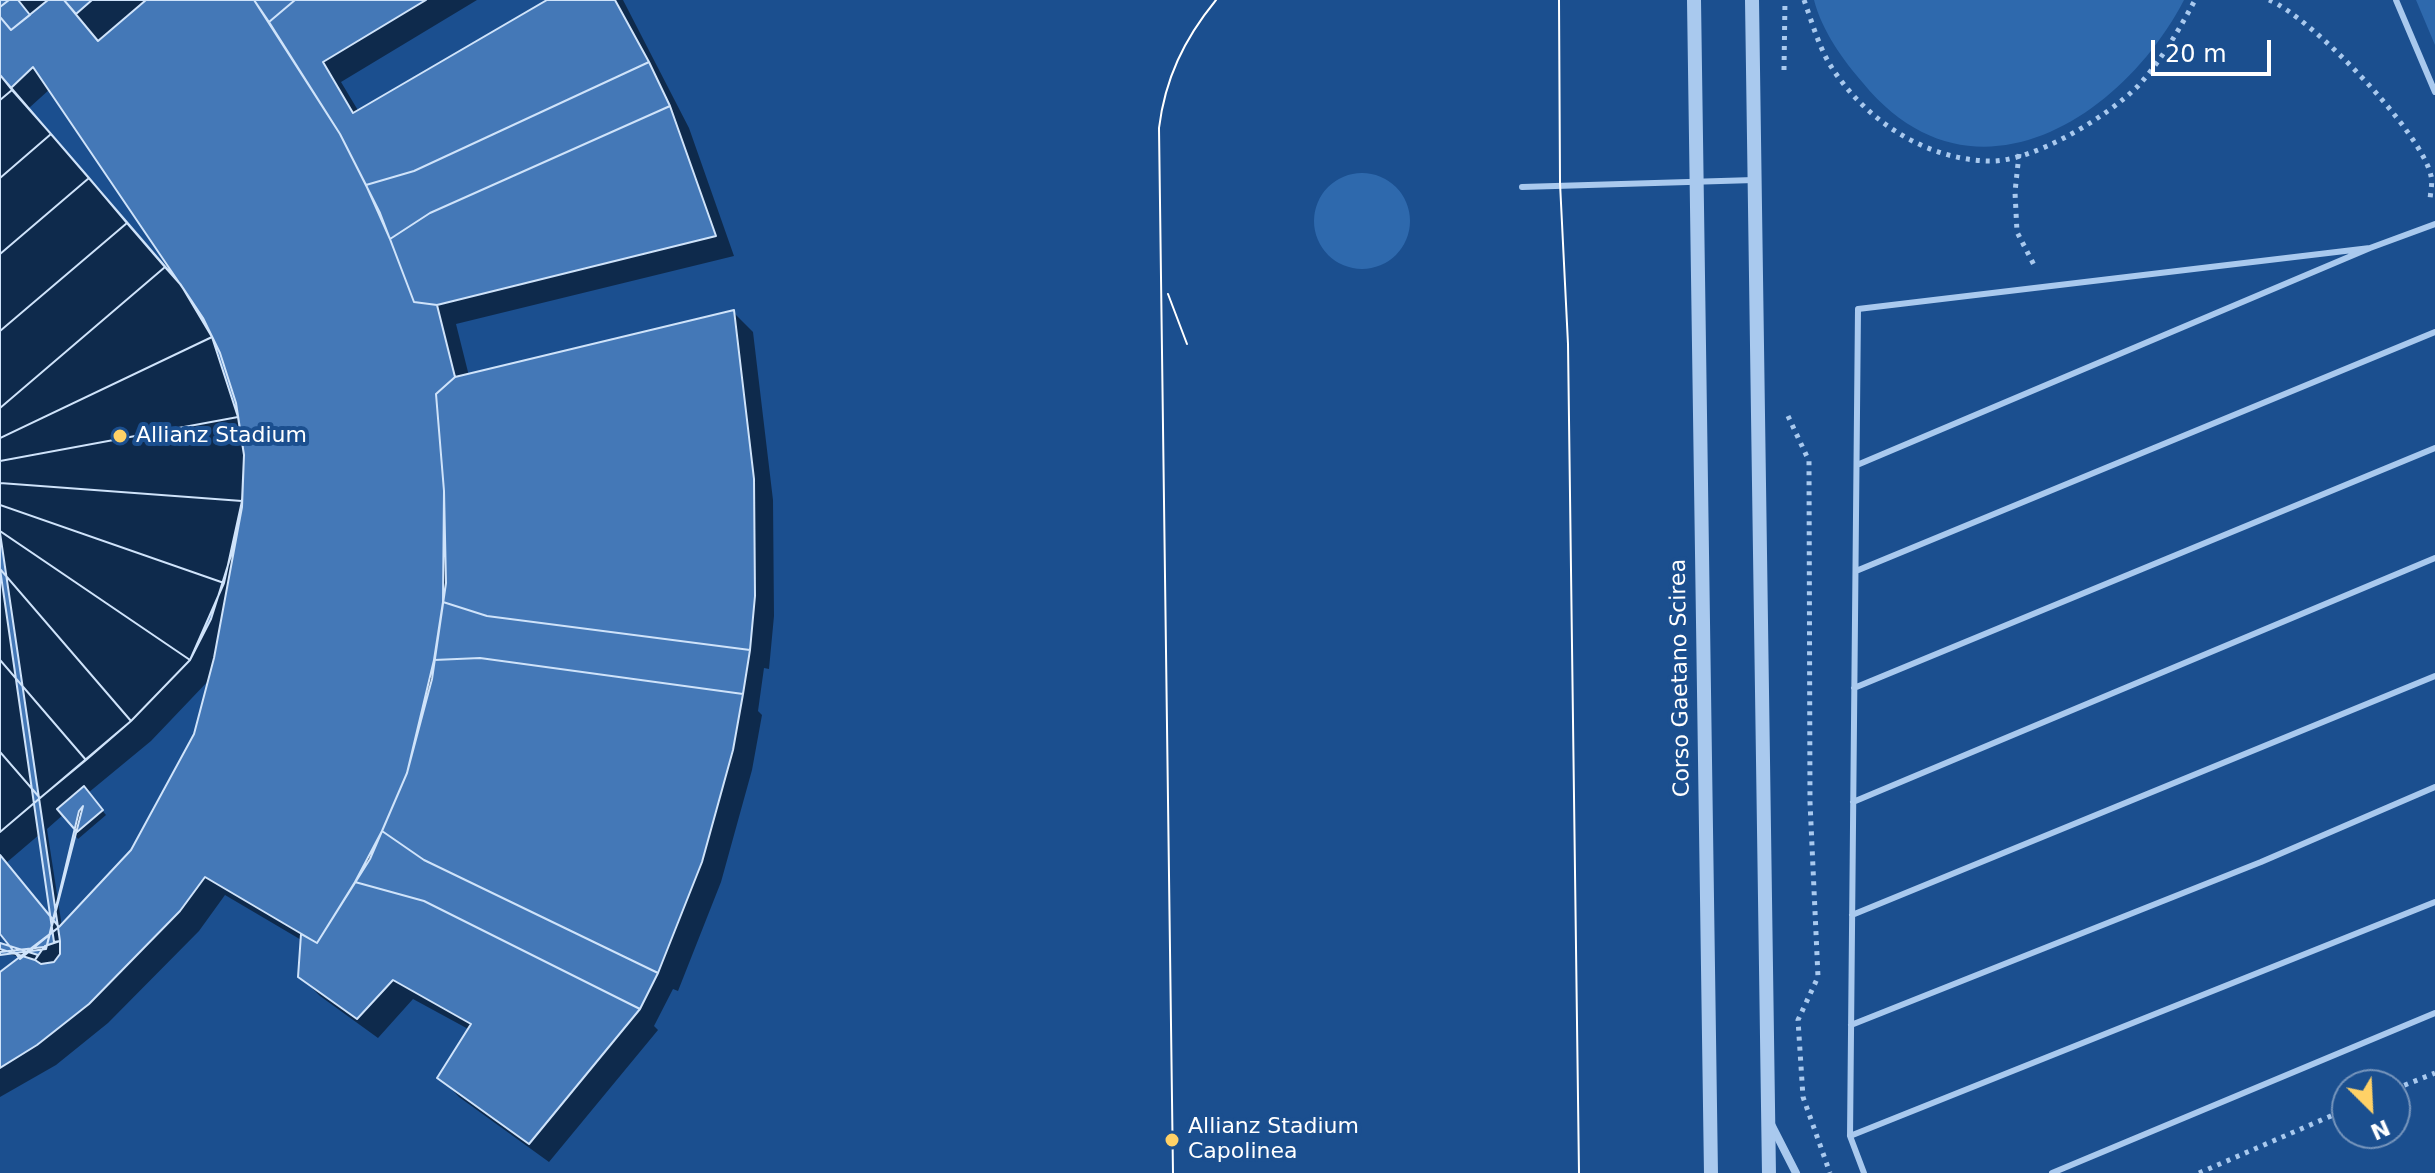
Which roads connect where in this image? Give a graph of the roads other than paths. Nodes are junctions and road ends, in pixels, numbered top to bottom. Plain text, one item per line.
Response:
1 (1694, 0) edge
2 (1752, 0) edge
3 (2396, 0) edge
4 (2435, 92) edge
5 (1755, 180) junction
6 (1697, 182) junction
7 (1522, 187) dead end
8 (2432, 225) edge
9 (2370, 248) junction
10 (2435, 332) edge
11 (2435, 448) edge
12 (1857, 465) junction
13 (2435, 558) edge
14 (1856, 571) junction
15 (2435, 676) edge
16 (1854, 688) junction
17 (2435, 787) edge
18 (1853, 802) junction
19 (2435, 902) edge
20 (1852, 915) junction
21 (2435, 1013) edge
22 (1851, 1025) junction
23 (1767, 1116) junction
24 (1850, 1136) junction
25 (1711, 1173) edge
26 (1769, 1173) edge
27 (1796, 1173) edge
28 (1864, 1173) edge
29 (2052, 1173) edge

1 - 6 street, Corso Gaetano Scirea
2 - 5 street
3 - 4 lane
5 - 6 lane
5 - 23 street
6 - 7 lane
6 - 25 street, Corso Gaetano Scirea
8 - 9 lane
9 - 12 lane
9 - 12 lane
10 - 14 lane
11 - 16 lane
12 - 14 lane
13 - 18 lane
14 - 16 lane
15 - 20 lane
16 - 18 lane
17 - 22 lane
18 - 20 lane
19 - 24 lane
20 - 22 lane
21 - 29 lane
22 - 24 lane
23 - 26 street
23 - 27 street
24 - 28 lane

